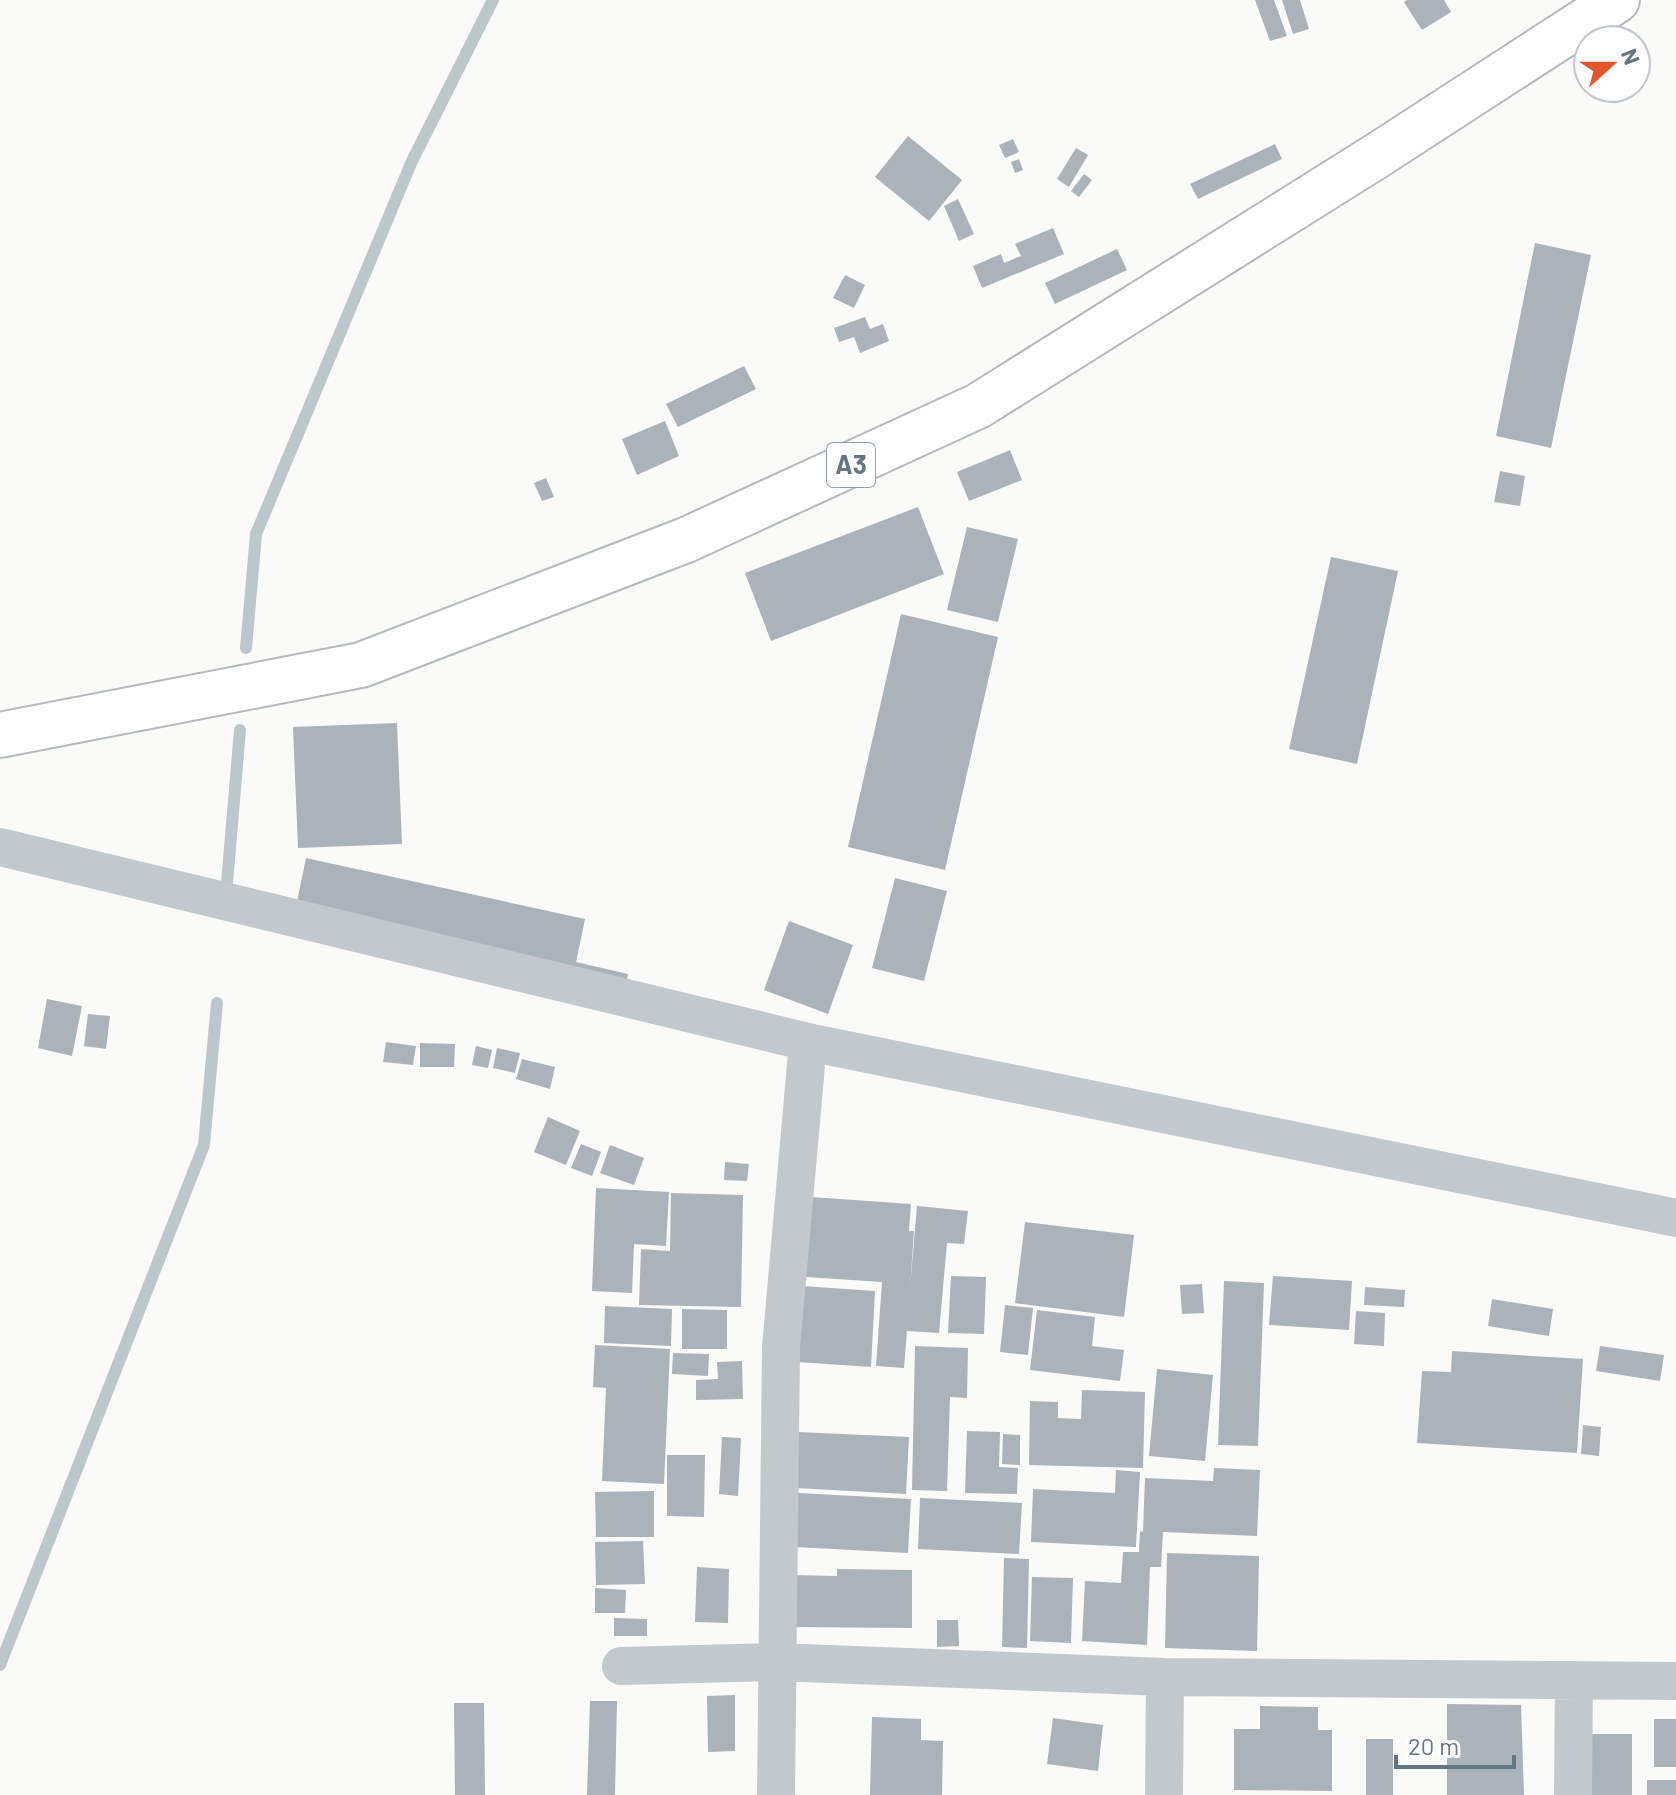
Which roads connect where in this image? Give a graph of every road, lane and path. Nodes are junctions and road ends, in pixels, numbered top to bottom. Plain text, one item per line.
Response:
1 (1617, 0) edge
2 (0, 735) edge
3 (0, 847) edge
4 (808, 1042) junction
5 (1676, 1218) edge
6 (776, 1662) junction
7 (621, 1666) dead end
8 (1165, 1677) junction
9 (1574, 1680) junction
10 (1676, 1681) edge
11 (776, 1795) edge
12 (1164, 1795) edge
13 (1573, 1795) edge

1 - 2 highway, A3
3 - 4 street
4 - 5 street
4 - 6 street
6 - 7 street
6 - 8 street
6 - 11 street
8 - 9 street
8 - 12 street
9 - 10 street
9 - 13 street

